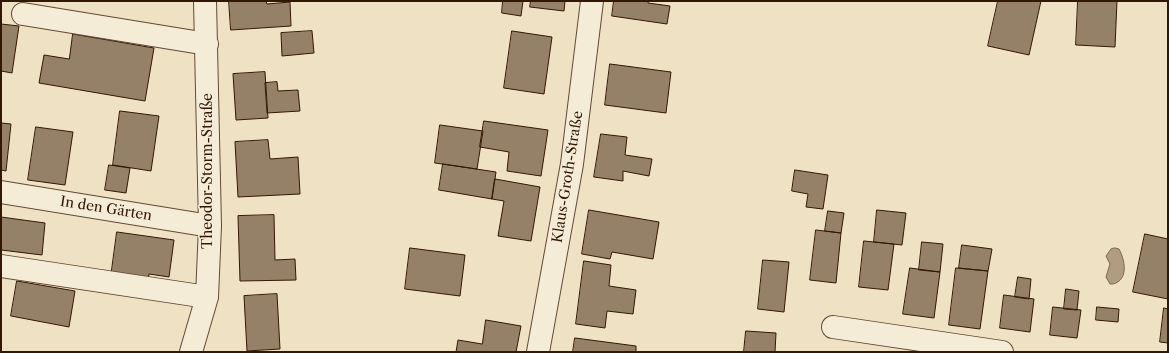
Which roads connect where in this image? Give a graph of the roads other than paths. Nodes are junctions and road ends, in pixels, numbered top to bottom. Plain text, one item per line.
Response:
1 (205, 1) edge
2 (592, 1) edge
3 (23, 14) dead end
4 (207, 44) junction
5 (1, 192) edge
6 (210, 226) junction
7 (1, 266) edge
8 (207, 297) junction
9 (833, 327) dead end
10 (191, 352) edge
11 (538, 352) edge
12 (1002, 352) edge

1 - 4 street, Theodor-Storm-Straße
2 - 11 street, Klaus-Groth-Straße
3 - 4 street
4 - 6 street, Theodor-Storm-Straße
5 - 6 street, In den Gärten
6 - 8 street, Theodor-Storm-Straße
7 - 8 street
8 - 10 street, Theodor-Storm-Straße
9 - 12 street

